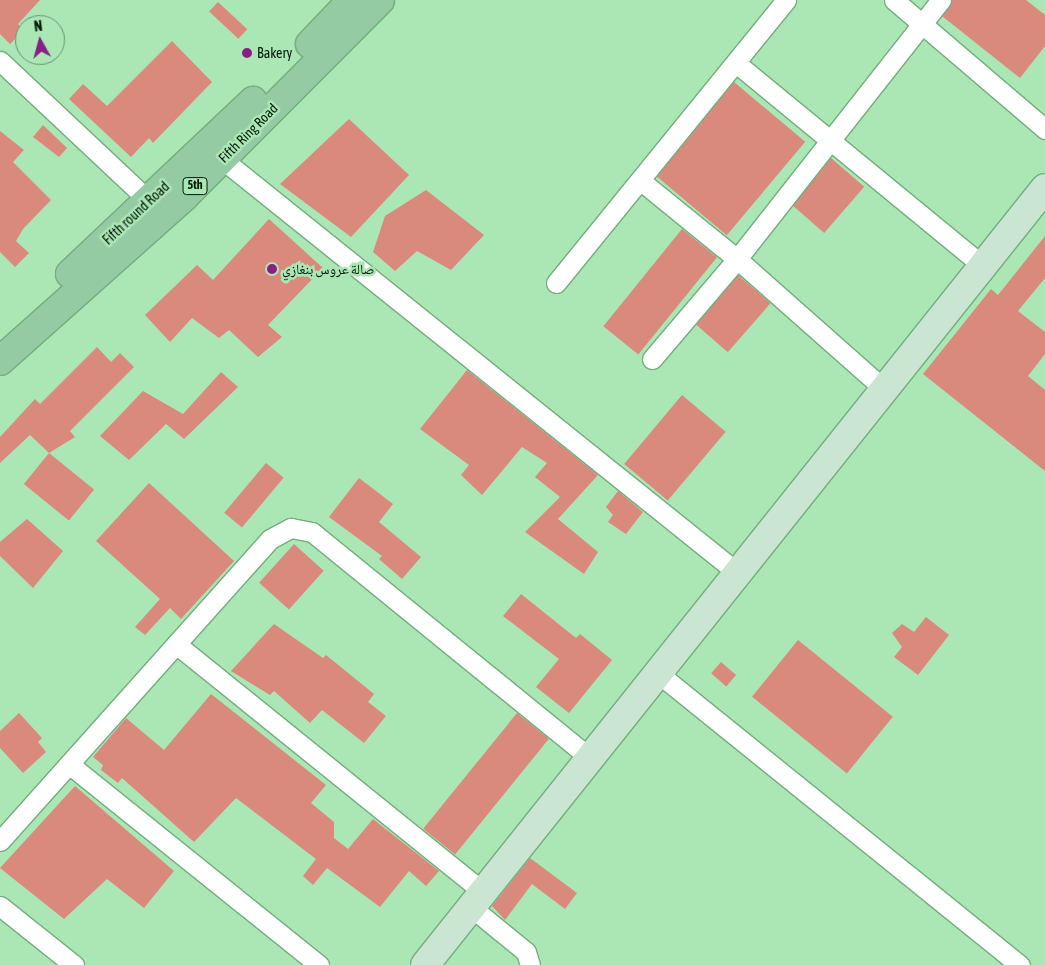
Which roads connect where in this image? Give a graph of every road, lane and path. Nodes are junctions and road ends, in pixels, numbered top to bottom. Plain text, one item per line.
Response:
1 (380, 0) edge
2 (786, 0) edge
3 (894, 0) edge
4 (941, 0) edge
5 (343, 3) edge
6 (923, 23) junction
7 (0, 61) edge
8 (736, 63) junction
9 (1045, 129) edge
10 (832, 141) junction
11 (222, 159) junction
12 (641, 181) junction
13 (1045, 188) edge
14 (150, 201) junction
15 (737, 259) junction
16 (982, 264) junction
17 (556, 283) dead end
18 (0, 337) edge
19 (652, 359) dead end
20 (0, 361) edge
21 (883, 388) junction
22 (739, 574) junction
23 (176, 644) junction
24 (659, 674) junction
25 (590, 758) junction
26 (69, 764) junction
27 (0, 841) edge
28 (477, 900) junction
29 (0, 906) edge
30 (74, 965) edge
31 (319, 965) edge
32 (424, 965) edge
33 (530, 965) edge
34 (1020, 965) edge

1 - 11 main road, Fifth Ring Road / 5th
2 - 8 street
3 - 6 street
4 - 6 street
5 - 14 main road, Fifth round Road / 5th
6 - 9 street
6 - 10 street
7 - 14 street
8 - 10 street
8 - 12 street
10 - 15 street
10 - 16 street
11 - 20 main road, Fifth Ring Road / 5th
11 - 22 street
12 - 15 street
12 - 17 street
13 - 16 main road
14 - 18 main road, Fifth round Road / 5th
15 - 19 street
15 - 21 street
16 - 21 main road
21 - 22 main road
22 - 24 main road
23 - 25 street
23 - 26 street
23 - 28 street
24 - 25 main road
24 - 34 street
25 - 28 main road
26 - 27 street
26 - 31 street
28 - 32 main road
28 - 33 street
29 - 30 street

